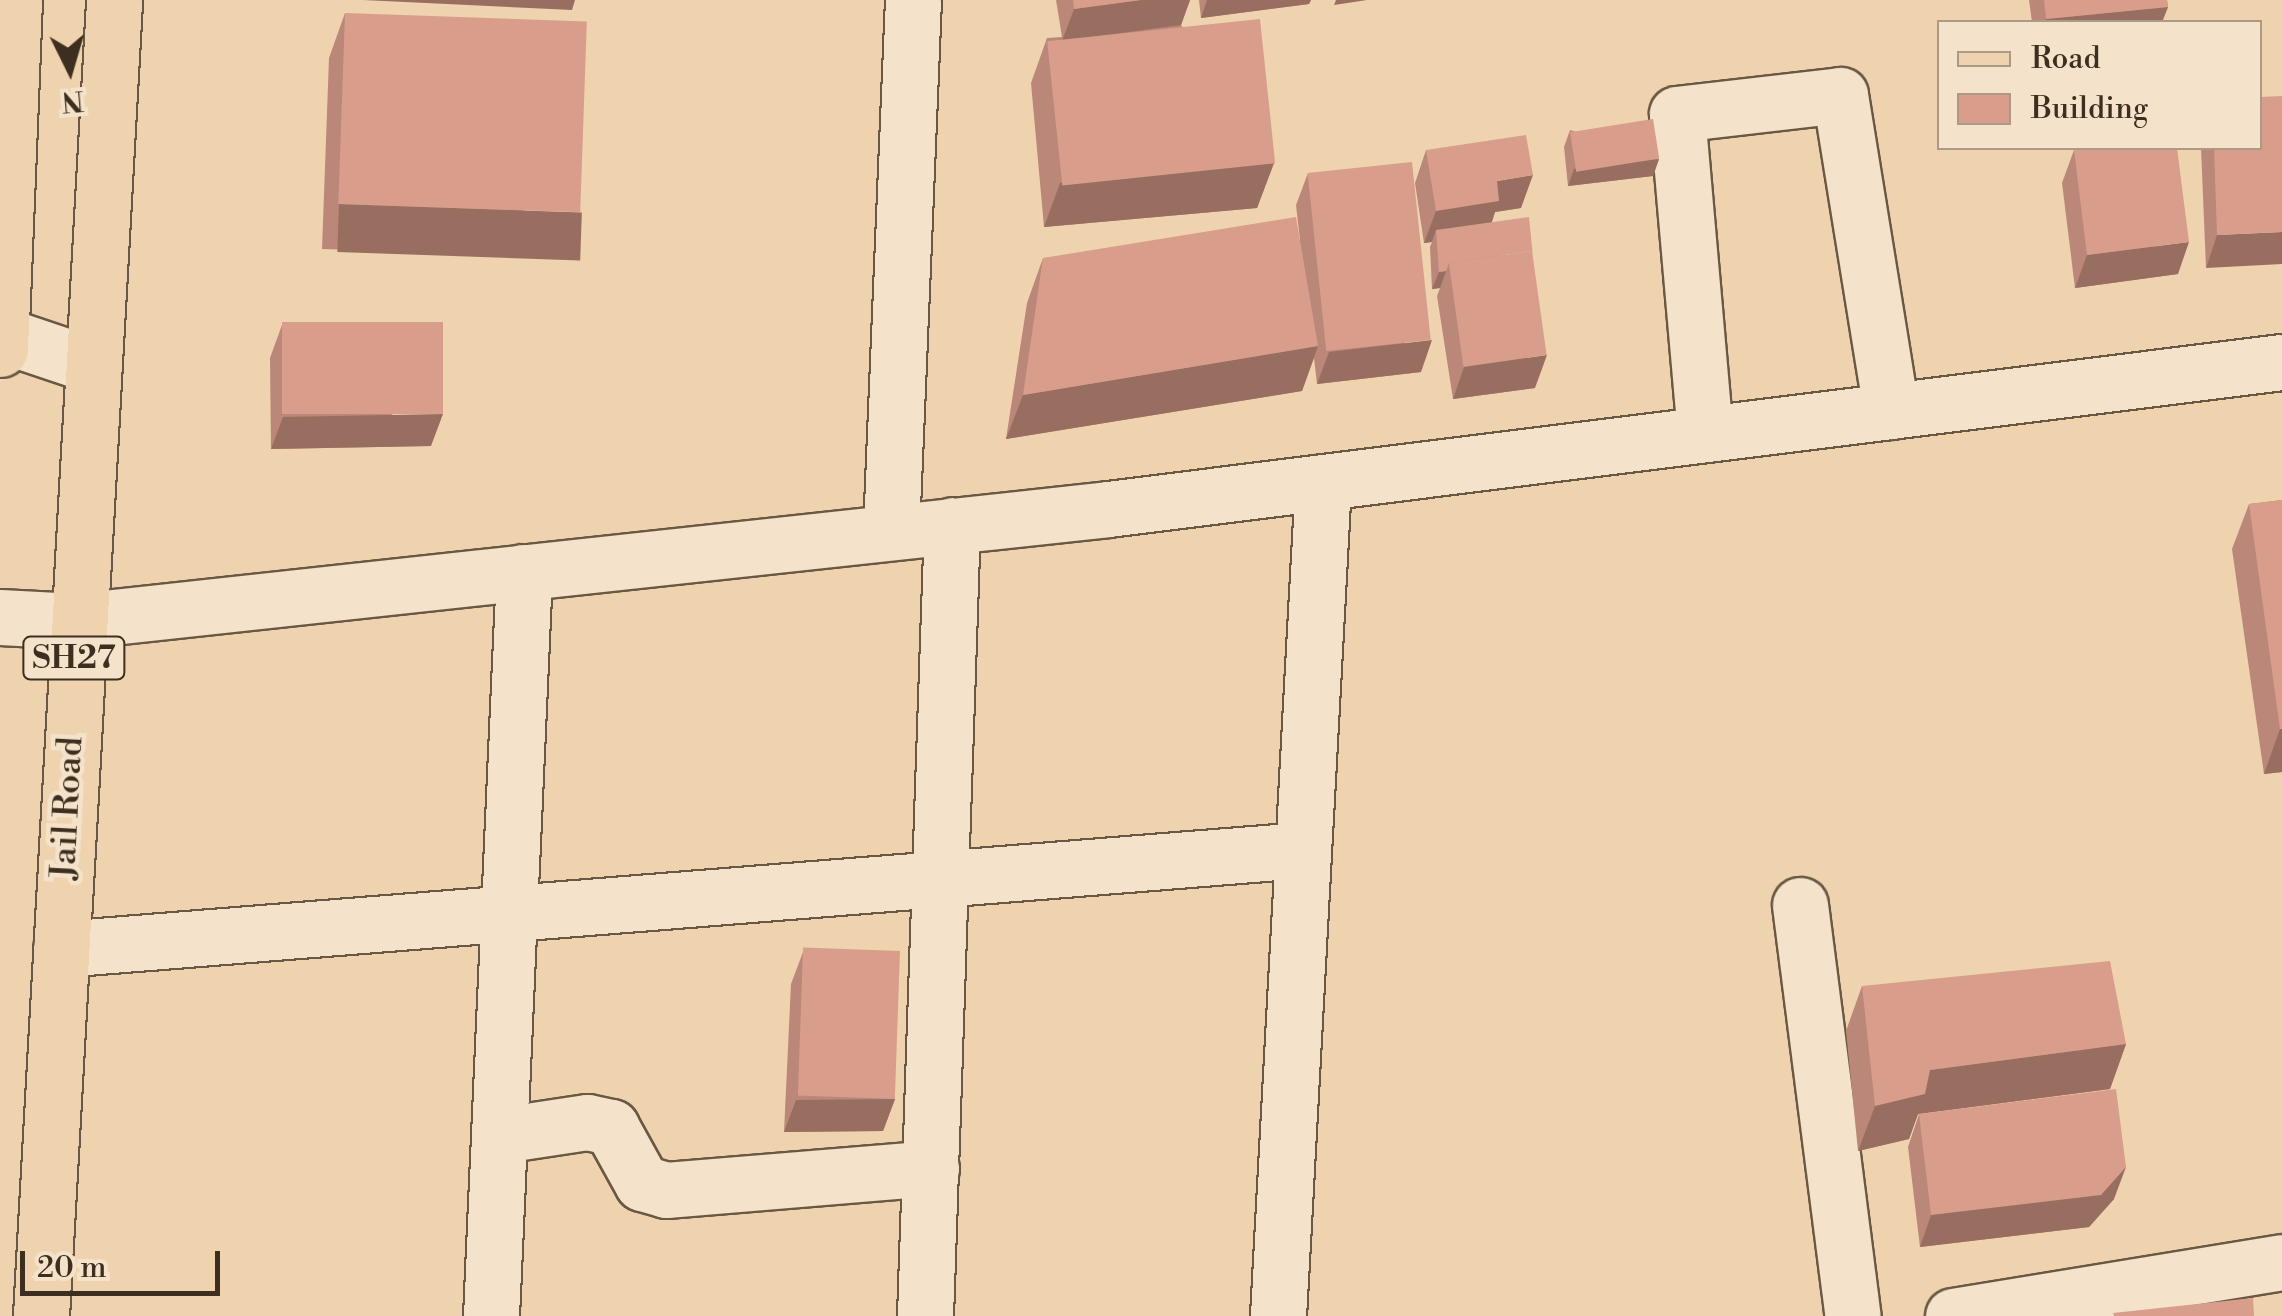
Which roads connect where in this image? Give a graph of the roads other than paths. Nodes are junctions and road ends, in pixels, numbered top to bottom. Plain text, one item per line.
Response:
1 (14, 0) edge
2 (114, 0) edge
3 (913, 0) edge
4 (1, 334) edge
5 (0, 349) edge
6 (2282, 362) edge
7 (92, 365) junction
8 (1891, 411) junction
9 (1705, 434) junction
10 (1322, 482) junction
11 (952, 524) junction
12 (891, 531) junction
13 (524, 572) junction
14 (0, 617) edge
15 (76, 621) junction
16 (1303, 850) junction
17 (940, 878) junction
18 (1800, 905) dead end
19 (508, 913) junction
20 (62, 949) junction
21 (501, 1135) junction
22 (930, 1168) junction
23 (2282, 1262) edge
24 (41, 1316) edge
25 (491, 1316) edge
26 (925, 1316) edge
27 (1278, 1316) edge
28 (1853, 1316) edge
29 (1954, 1316) edge

1 - 4 main road
2 - 7 main road, Jail Road / SH27
3 - 12 street
4 - 5 main road
4 - 7 street
6 - 8 street
7 - 15 main road, Jail Road / SH27
8 - 9 street
8 - 9 street
9 - 10 street
10 - 11 street
10 - 16 street
11 - 12 street
11 - 17 street
12 - 13 street
13 - 15 street
13 - 19 street
14 - 15 street
15 - 20 main road, Jail Road / SH27
16 - 17 street
16 - 27 street
17 - 19 street
17 - 22 street
18 - 28 street
19 - 20 street
19 - 21 street
20 - 24 main road, Jail Road / SH27
21 - 22 street
21 - 25 street
22 - 26 street
23 - 29 street

